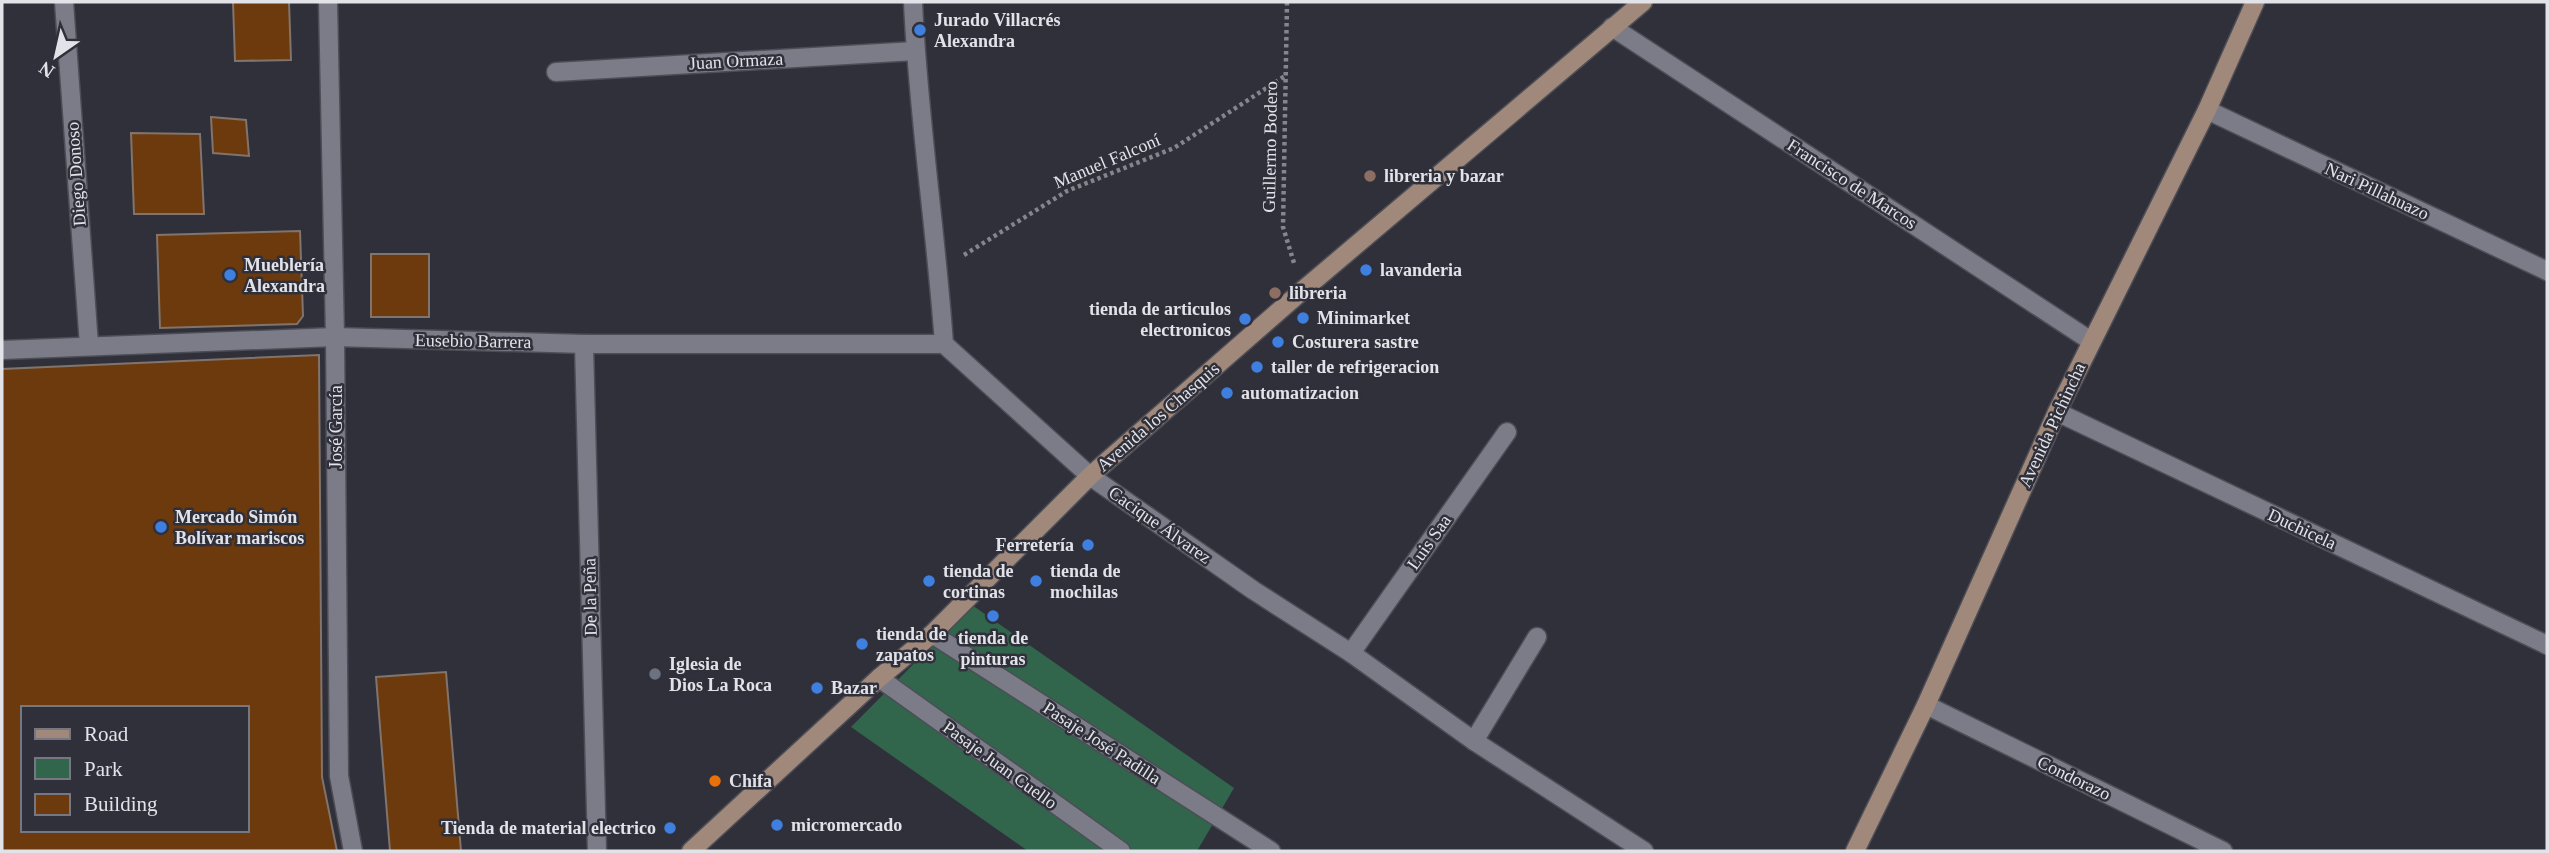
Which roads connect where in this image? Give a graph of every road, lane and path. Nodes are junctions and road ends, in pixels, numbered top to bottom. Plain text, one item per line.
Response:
1 (64, 2) edge
2 (328, 2) edge
3 (913, 2) edge
4 (1287, 2) edge
5 (1643, 2) edge
6 (2255, 2) edge
7 (1612, 27) junction
8 (915, 51) junction
9 (556, 72) dead end
10 (1285, 76) junction
11 (2207, 110) junction
12 (939, 270) junction
13 (2547, 271) edge
14 (1303, 290) junction
15 (335, 337) junction
16 (2091, 341) junction
17 (584, 344) junction
18 (944, 344) junction
19 (89, 345) junction
20 (2, 350) edge
21 (2057, 412) junction
22 (1507, 432) dead end
23 (1090, 476) junction
24 (932, 634) junction
25 (1537, 637) dead end
26 (2547, 645) edge
27 (1351, 653) junction
28 (879, 678) junction
29 (1926, 705) junction
30 (1475, 741) junction
31 (353, 851) edge
32 (597, 851) edge
33 (691, 851) edge
34 (1121, 851) edge
35 (1271, 851) edge
36 (1644, 851) edge
37 (1855, 851) edge
38 (2223, 851) edge

1 - 19 street, Diego Donoso
2 - 15 street, José García
3 - 8 street
4 - 10 path, Guillermo Bodero
5 - 7 main road, Avenida los Chasquis
6 - 11 main road, Avenida Pichincha
7 - 14 main road, Avenida los Chasquis
7 - 16 street, Francisco de Marcos
8 - 9 street, Juan Ormaza
8 - 12 street
10 - 12 path, Manuel Falconí
10 - 14 path, Guillermo Bodero
11 - 13 street, Nari Pillahuazo
11 - 16 main road, Avenida Pichincha
12 - 18 street
14 - 23 main road, Avenida los Chasquis
15 - 17 street, Eusebio Barrera
15 - 19 street, Eusebio Barrera
15 - 31 street, José García
16 - 21 main road, Avenida Pichincha
17 - 18 street, Eusebio Barrera
17 - 32 street, De la Peña
18 - 23 street, Cacique Álvarez
19 - 20 street, Eusebio Barrera
21 - 26 street, Duchicela
21 - 29 main road, Avenida Pichincha
22 - 27 street, Luis Saa
23 - 24 main road, Avenida los Chasquis
23 - 27 street, Cacique Álvarez
24 - 28 main road, Avenida los Chasquis
24 - 35 street, Pasaje José Padilla
25 - 30 street
27 - 30 street, Cacique Álvarez
28 - 33 main road, Avenida los Chasquis
28 - 34 street, Pasaje Juan Cuello
29 - 37 main road, Avenida Pichincha
29 - 38 street, Condorazo
30 - 36 street, Cacique Álvarez

